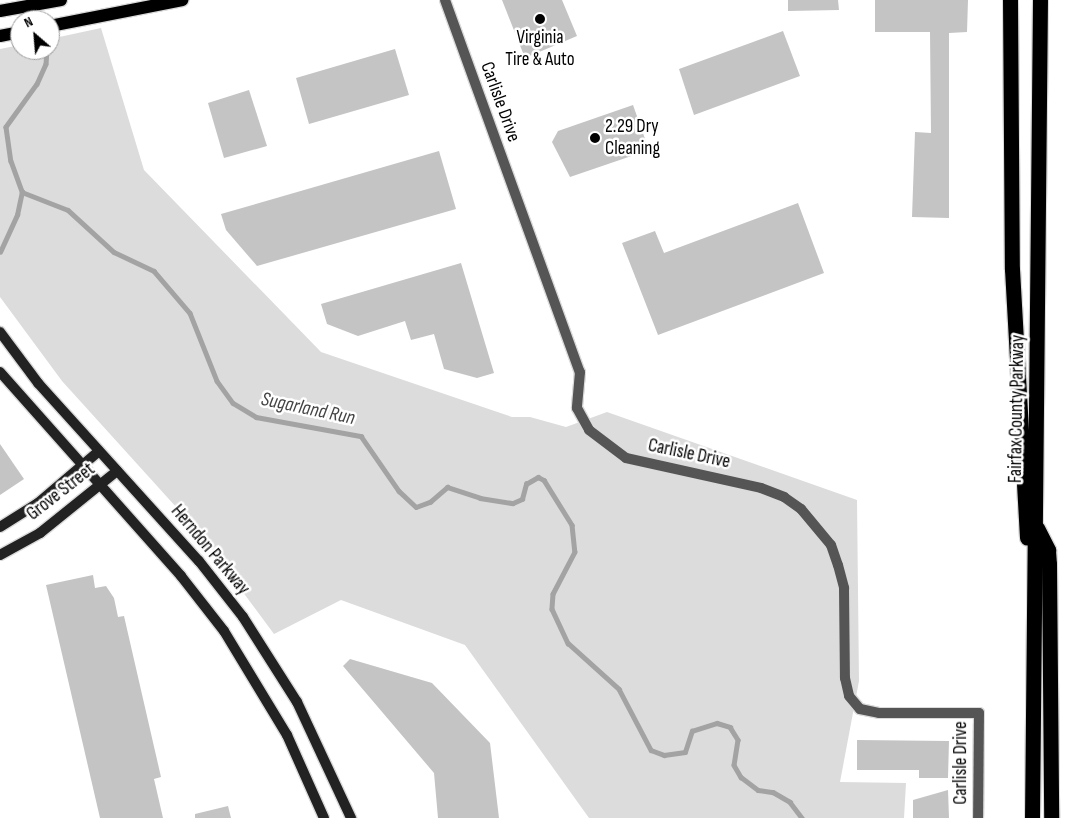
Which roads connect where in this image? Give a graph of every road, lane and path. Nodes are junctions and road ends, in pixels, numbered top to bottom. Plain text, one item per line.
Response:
1 (61, 0) edge
2 (182, 0) edge
3 (444, 0) edge
4 (1010, 0) edge
5 (1040, 0) edge
6 (0, 12) edge
7 (60, 24) edge
8 (0, 332) edge
9 (0, 372) edge
10 (99, 451) junction
11 (81, 466) junction
12 (117, 471) junction
13 (98, 486) junction
14 (1036, 526) junction
15 (0, 527) edge
16 (0, 555) edge
17 (1033, 654) junction
18 (324, 818) edge
19 (351, 818) edge
20 (978, 818) edge
21 (1032, 818) edge
22 (1051, 818) edge

1 - 6 main road
2 - 7 main road
3 - 20 street, Carlisle Drive
4 - 17 highway
5 - 14 highway, Fairfax County Parkway
8 - 10 main road, Herndon Parkway
9 - 11 main road, Herndon Parkway
10 - 11 main road, Grove Street
10 - 12 main road, Herndon Parkway
11 - 13 main road, Herndon Parkway
11 - 15 main road, Grove Street
12 - 13 main road, Grove Street
12 - 19 main road, Herndon Parkway
13 - 16 main road, Grove Street
13 - 18 main road, Herndon Parkway
14 - 17 highway, Fairfax County Parkway
14 - 22 highway
17 - 21 highway, Fairfax County Parkway

